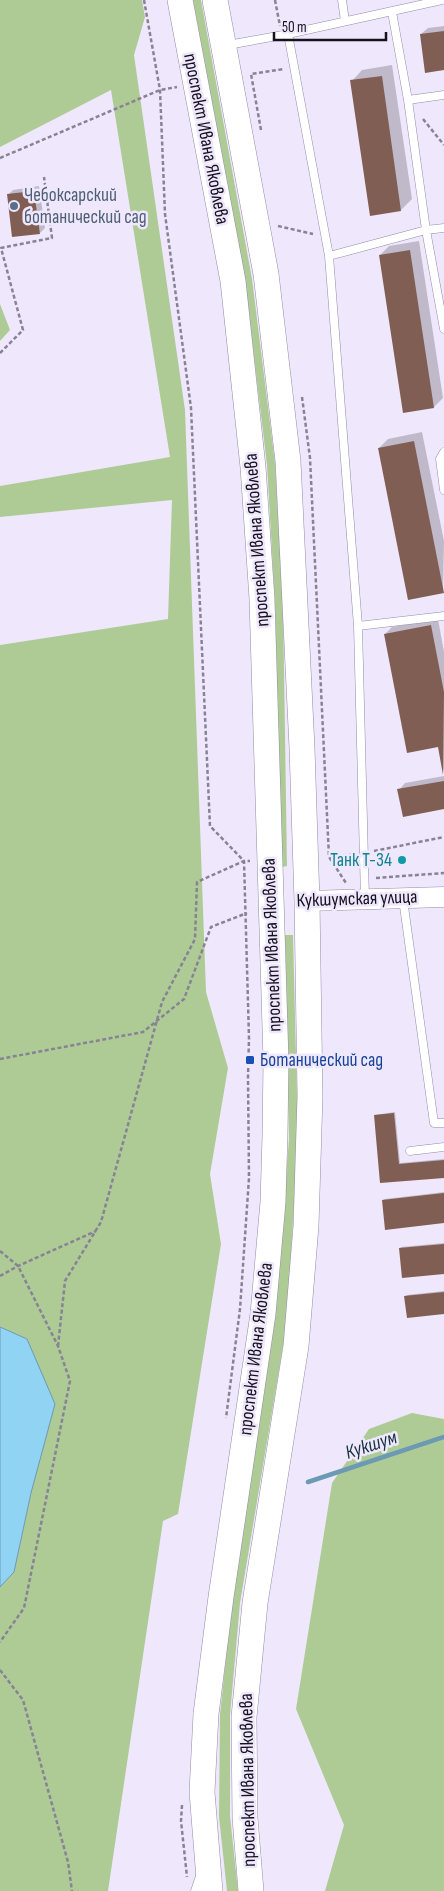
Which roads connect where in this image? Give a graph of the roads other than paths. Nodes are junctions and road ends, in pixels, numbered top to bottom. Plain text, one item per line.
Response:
1 (180, 0) edge
2 (214, 0) edge
3 (342, 0) edge
4 (442, 0) edge
5 (392, 12) junction
6 (345, 21) junction
7 (288, 34) junction
8 (223, 46) junction
9 (444, 95) edge
10 (408, 100) junction
11 (444, 228) edge
12 (426, 230) junction
13 (329, 256) junction
14 (444, 329) edge
15 (444, 452) edge
16 (444, 486) edge
17 (444, 490) edge
18 (444, 616) edge
19 (358, 626) junction
20 (402, 897) junction
21 (444, 897) edge
22 (365, 898) junction
23 (307, 900) junction
24 (270, 902) junction
25 (444, 1123) edge
26 (444, 1147) edge
27 (410, 1151) dead end
28 (192, 1797) junction
29 (199, 1887) edge
30 (195, 1891) edge
31 (251, 1891) edge

1 - 24 main road, проспект Ивана Яковлева
2 - 8 main road, проспект Ивана Яковлева
3 - 6 lane
4 - 5 lane
5 - 6 lane
5 - 10 lane
6 - 7 lane
7 - 8 lane
7 - 13 lane
8 - 23 main road, проспект Ивана Яковлева
9 - 10 lane
10 - 12 lane
11 - 12 lane
12 - 13 lane
12 - 14 lane
13 - 19 lane
15 - 16 lane
16 - 17 lane
18 - 19 lane
19 - 22 lane
20 - 21 street, Кукшумская улица
20 - 22 street, Кукшумская улица
20 - 25 lane
22 - 23 street, Кукшумская улица
23 - 24 main road, Кукшумская улица
23 - 31 main road, проспект Ивана Яковлева
24 - 28 main road, проспект Ивана Яковлева
26 - 27 lane
28 - 29 main road, проспект Ивана Яковлева
28 - 30 lane

